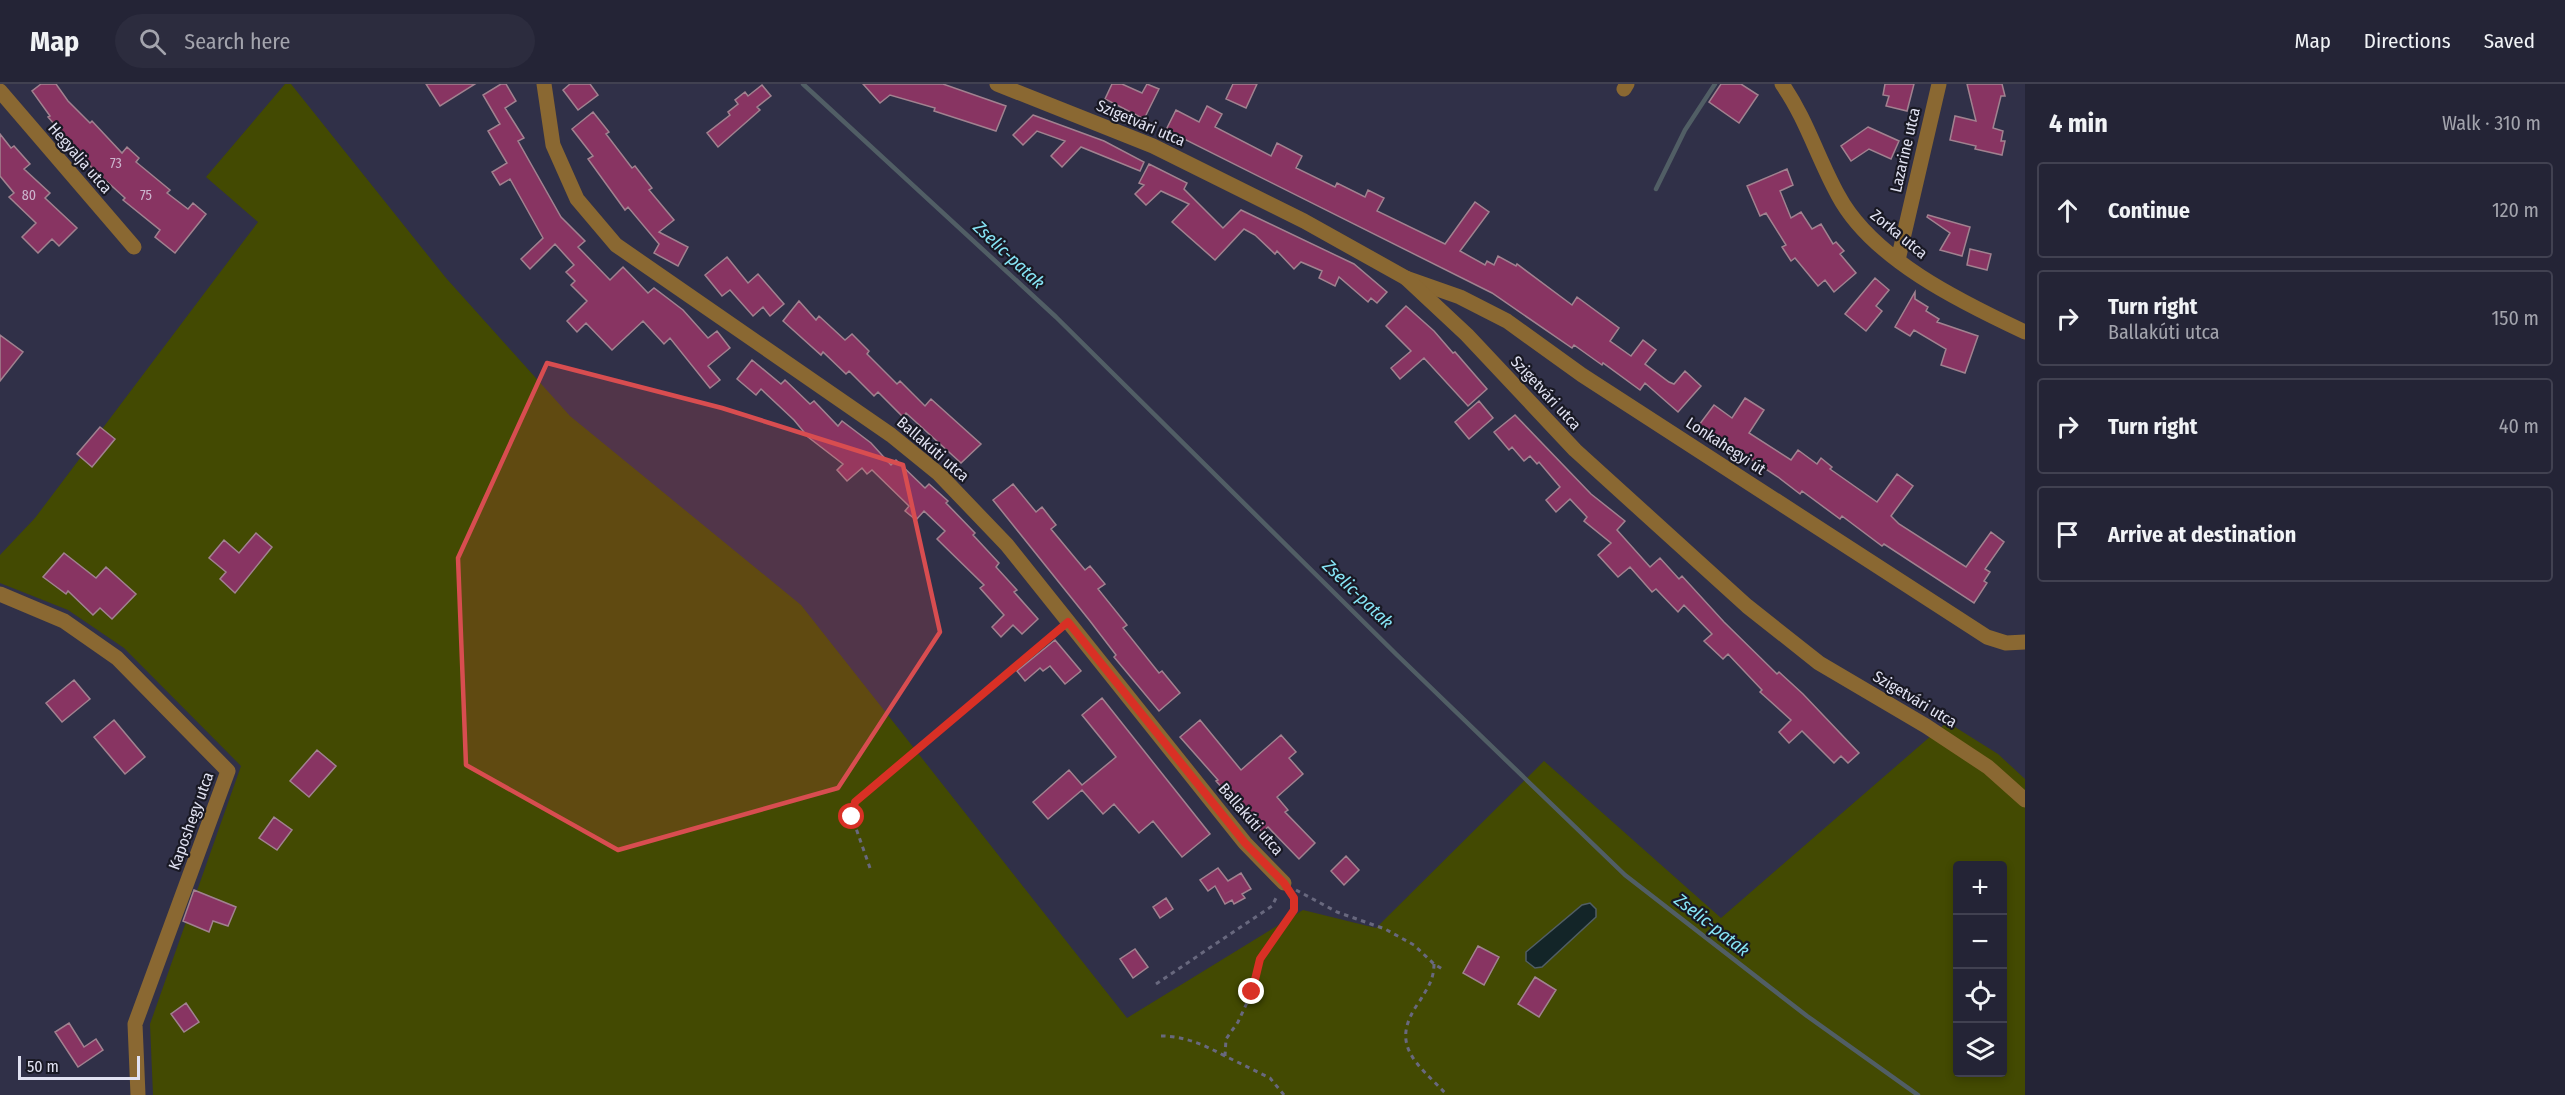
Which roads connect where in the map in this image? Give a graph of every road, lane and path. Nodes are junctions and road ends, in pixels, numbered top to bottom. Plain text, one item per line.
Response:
1 (544, 84) edge
2 (997, 84) edge
3 (1782, 84) edge
4 (1939, 84) edge
5 (0, 91) edge
6 (134, 247) dead end
7 (1898, 260) junction
8 (1406, 278) junction
9 (2025, 332) edge
10 (0, 594) edge
11 (1068, 622) junction
12 (2025, 642) edge
13 (2025, 800) edge
14 (870, 868) dead end
15 (1284, 883) junction
16 (1434, 964) junction
17 (1444, 970) dead end
18 (1156, 984) dead end
19 (1161, 1036) dead end
20 (1225, 1056) junction
21 (138, 1095) edge
22 (1284, 1095) edge
23 (1447, 1095) edge

1 - 11 street, Ballakúti utca
2 - 8 street, Szigetvári utca
3 - 7 street, Zorka utca
4 - 7 street, Lazarine utca
5 - 6 street, Hegyalja utca
7 - 9 street, Zorka utca
8 - 12 street, Lonkahegyi út
8 - 13 street, Szigetvári utca
10 - 21 street, Kaposhegy utca
11 - 14 path
11 - 15 street, Ballakúti utca
15 - 16 path
15 - 18 path
15 - 20 path
16 - 17 path
16 - 23 path
19 - 20 path
20 - 22 path

